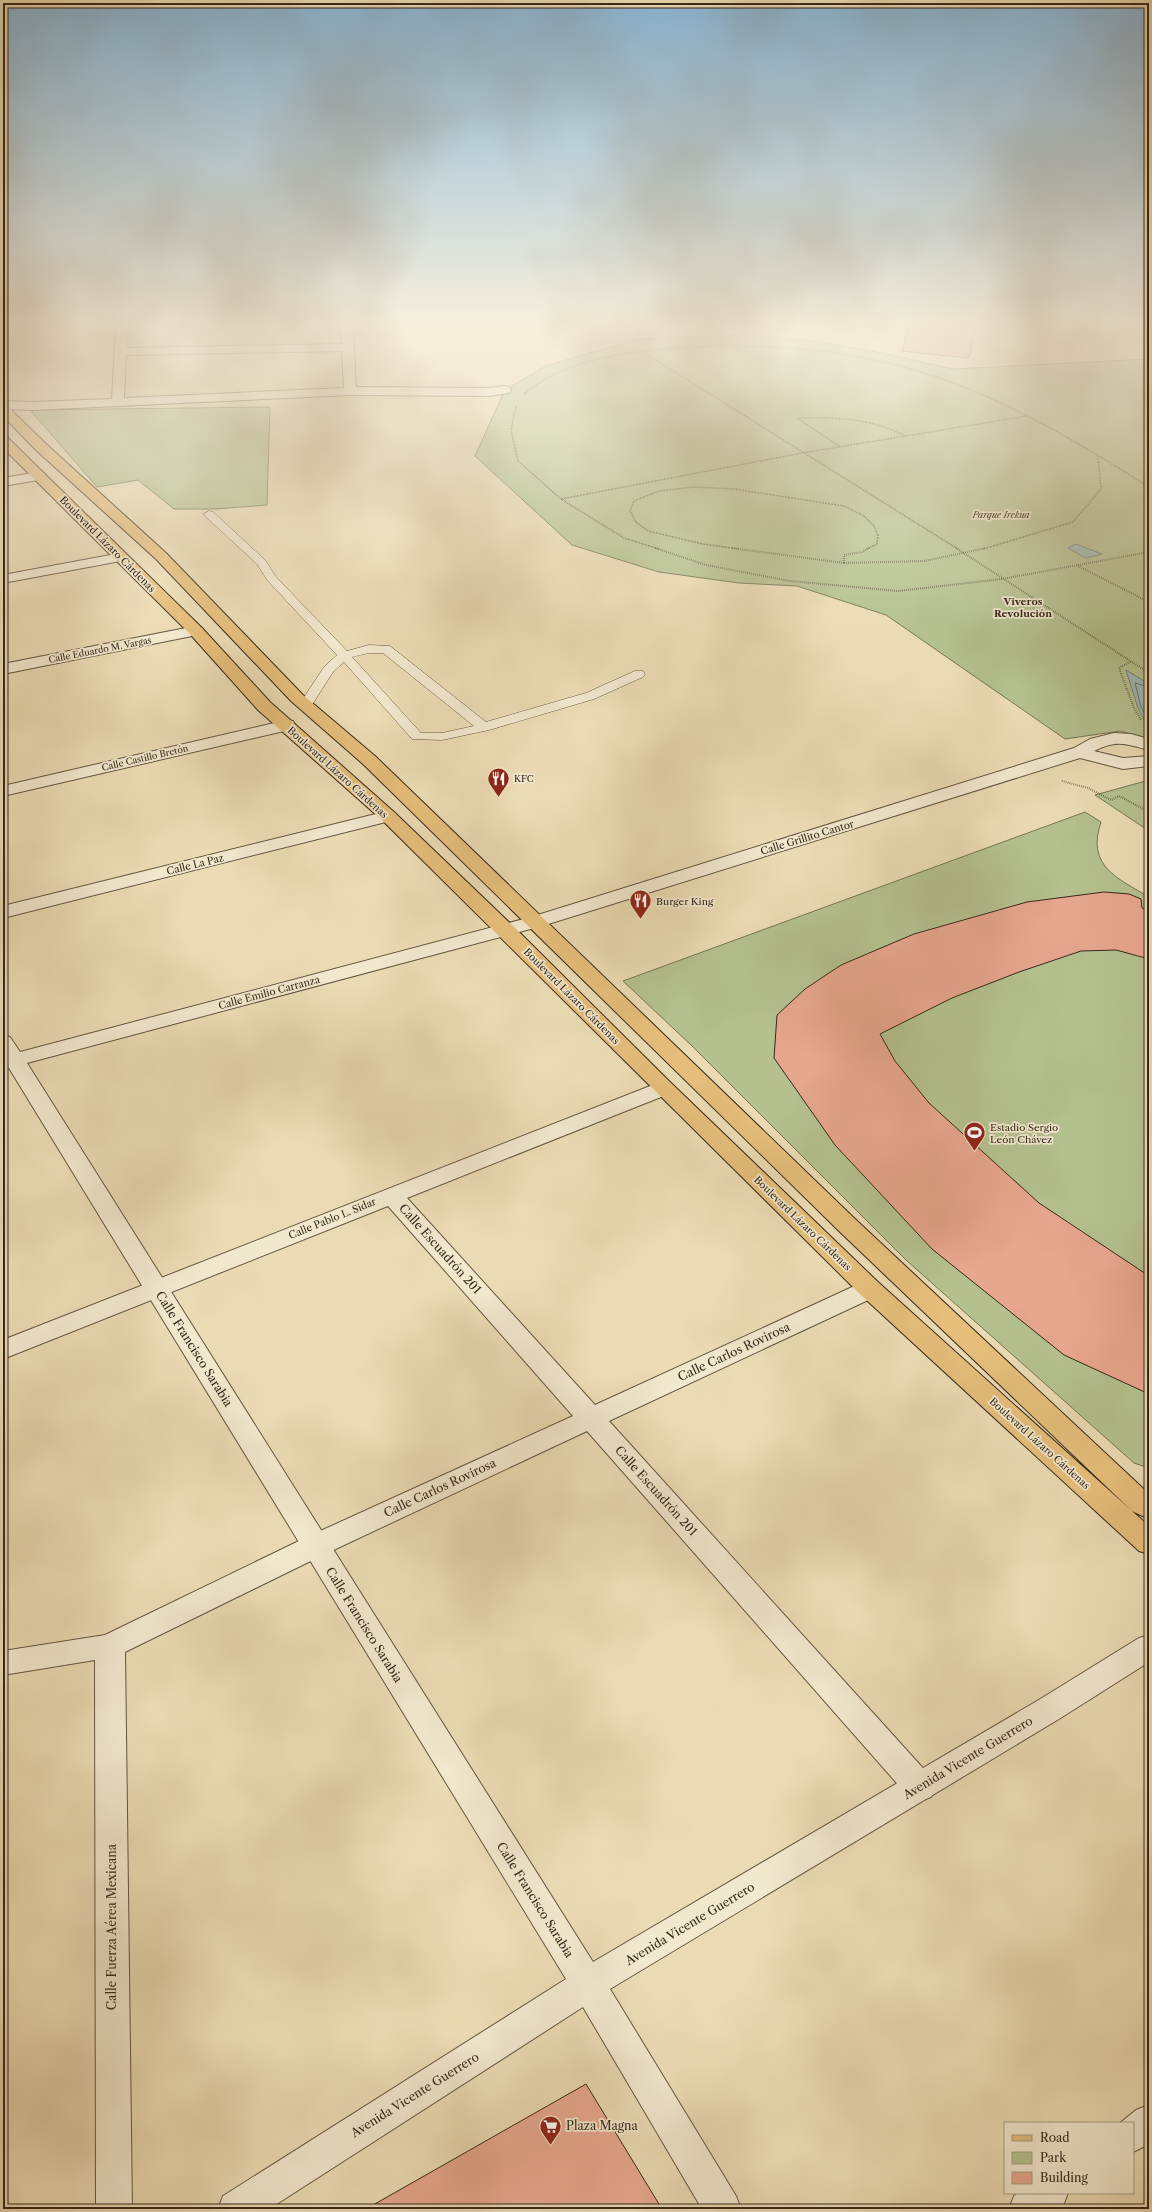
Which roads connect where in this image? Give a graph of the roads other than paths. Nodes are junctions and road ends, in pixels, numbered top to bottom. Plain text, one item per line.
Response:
1 (23, 428) edge
2 (3, 441) edge
3 (39, 476) junction
4 (3, 482) edge
5 (209, 514) dead end
6 (121, 557) junction
7 (3, 579) edge
8 (196, 631) junction
9 (344, 655) junction
10 (3, 669) edge
11 (639, 674) dead end
12 (305, 705) junction
13 (281, 720) junction
14 (484, 727) junction
15 (1149, 745) edge
16 (1080, 752) junction
17 (1149, 761) edge
18 (3, 777) edge
19 (3, 791) edge
20 (388, 816) junction
21 (3, 912) edge
22 (535, 922) junction
23 (506, 930) junction
24 (7, 1055) edge
25 (663, 1088) junction
26 (391, 1195) junction
27 (156, 1288) junction
28 (870, 1288) junction
29 (3, 1350) edge
30 (592, 1419) junction
31 (1147, 1506) edge
32 (1149, 1543) edge
33 (315, 1546) junction
34 (110, 1646) junction
35 (1149, 1647) edge
36 (3, 1663) edge
37 (920, 1787) junction
38 (588, 1984) junction
39 (1149, 2123) edge
40 (1134, 2133) edge
41 (1049, 2194) edge
42 (114, 2209) edge
43 (236, 2209) edge
44 (723, 2209) edge
45 (1028, 2209) edge

1 - 12 main road
2 - 3 main road, Boulevard Lázaro Cárdenas
3 - 4 street
3 - 6 main road, Boulevard Lázaro Cárdenas
5 - 9 lane
6 - 7 street
6 - 8 main road, Boulevard Lázaro Cárdenas
8 - 10 street, Calle Eduardo M. Vargas
8 - 13 main road, Boulevard Lázaro Cárdenas
9 - 12 lane
9 - 14 lane
9 - 14 lane
11 - 14 lane
12 - 22 main road
13 - 18 street, Calle Castillo Bretón
13 - 19 street, Calle Castillo Bretón
13 - 20 main road, Boulevard Lázaro Cárdenas
15 - 16 street, Calle Grillito Cantor
16 - 17 street
16 - 22 street, Calle Grillito Cantor
20 - 21 street, Calle La Paz
20 - 23 main road, Boulevard Lázaro Cárdenas
22 - 23 street, Calle Emilio Carranza
22 - 31 main road
23 - 24 street, Calle Emilio Carranza
23 - 25 main road, Boulevard Lázaro Cárdenas
24 - 27 street, Calle Francisco Sarabia
25 - 26 street, Calle Pablo L. Sidar
25 - 28 main road, Boulevard Lázaro Cárdenas
26 - 27 street, Calle Pablo L. Sidar
26 - 30 street, Calle Escuadrón 201
27 - 29 street, Calle Pablo L. Sidar
27 - 33 street, Calle Francisco Sarabia
28 - 30 street, Calle Carlos Rovirosa
28 - 32 main road, Boulevard Lázaro Cárdenas
30 - 33 street, Calle Carlos Rovirosa
30 - 37 street, Calle Escuadrón 201
33 - 34 street, Calle Carlos Rovirosa
33 - 38 street, Calle Francisco Sarabia
34 - 36 street, Calle Carlos Rovirosa
34 - 42 street, Calle Fuerza Aérea Mexicana
35 - 37 street, Avenida Vicente Guerrero
37 - 38 street, Avenida Vicente Guerrero
38 - 43 street, Avenida Vicente Guerrero
38 - 44 street, Calle Francisco Sarabia
39 - 40 street
41 - 45 street

